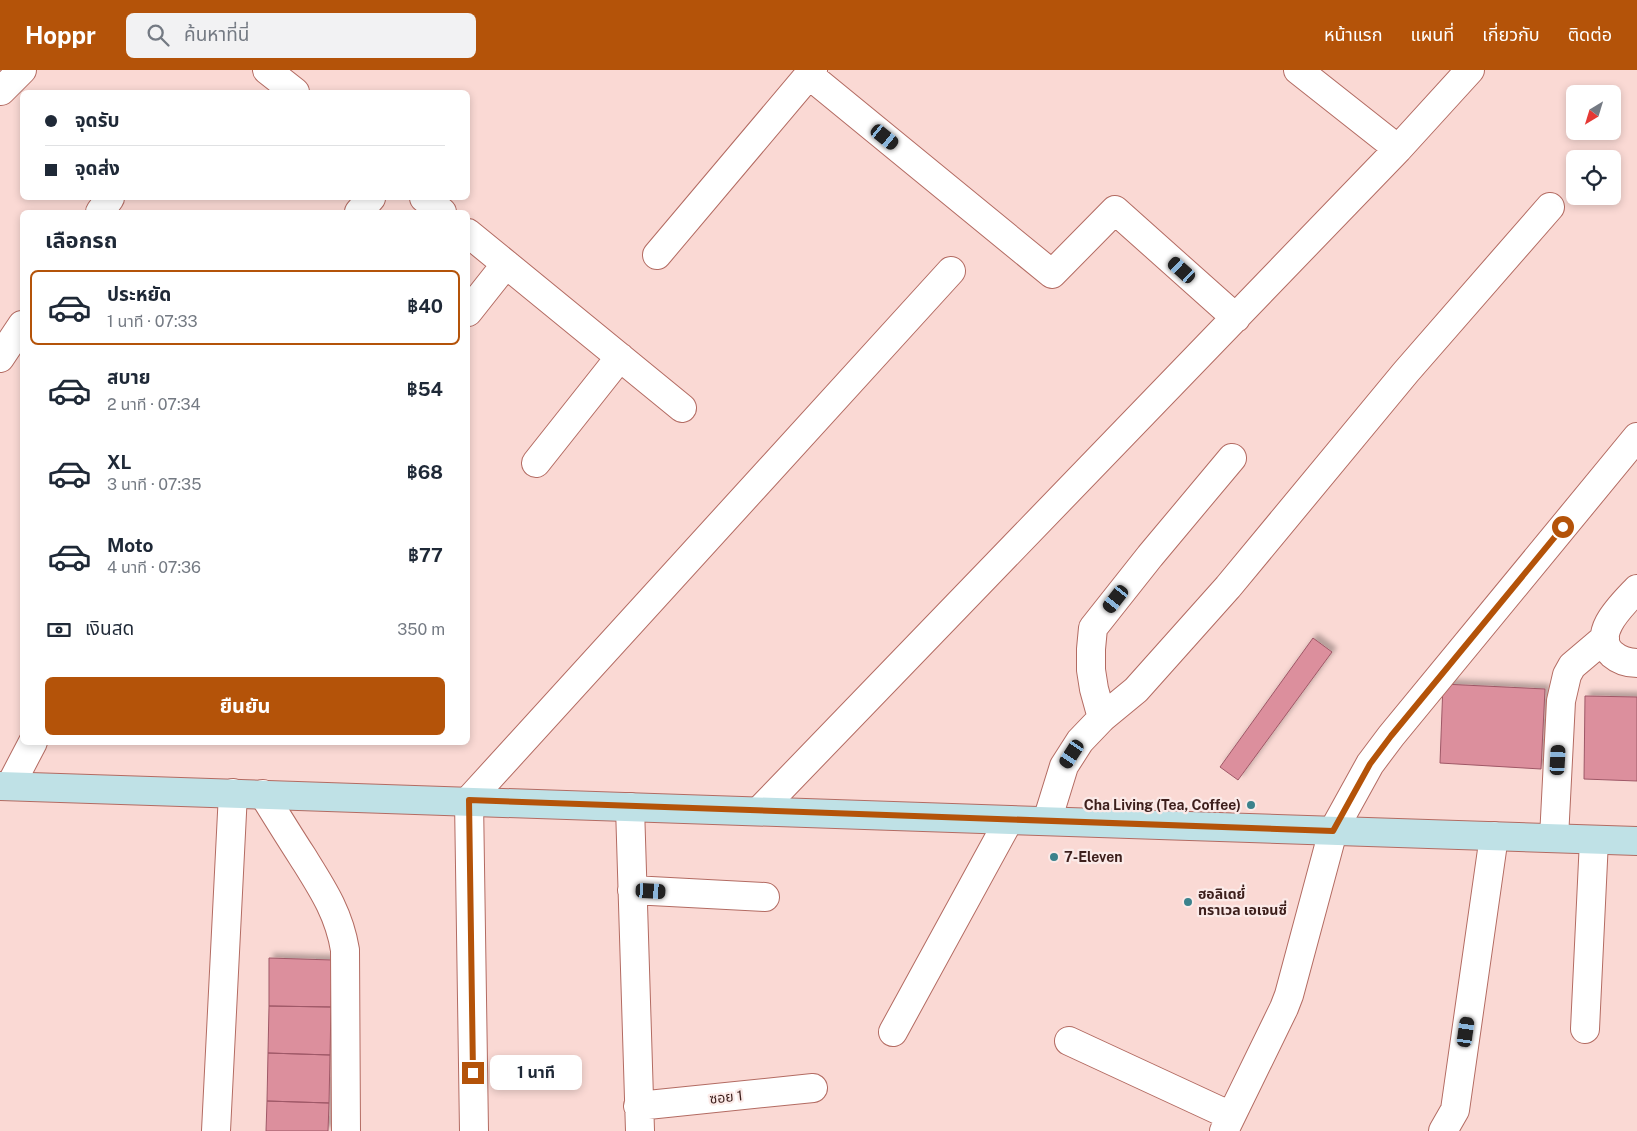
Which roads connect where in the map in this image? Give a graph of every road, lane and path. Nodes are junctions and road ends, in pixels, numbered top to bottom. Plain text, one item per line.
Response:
1 (22, 70) edge
2 (1298, 70) edge
3 (1470, 70) edge
4 (811, 72) edge
5 (0, 90) edge
6 (1398, 150) junction
7 (369, 200) edge
8 (427, 200) edge
9 (1550, 206) dead end
10 (361, 210) edge
11 (439, 210) edge
12 (470, 235) edge
13 (656, 255) dead end
14 (506, 264) junction
15 (951, 271) dead end
16 (470, 309) edge
17 (1236, 318) junction
18 (20, 328) edge
19 (620, 357) junction
20 (0, 358) edge
21 (682, 408) dead end
22 (1637, 437) edge
23 (1232, 458) dead end
24 (536, 463) dead end
25 (1637, 589) edge
26 (1605, 638) junction
27 (1637, 663) edge
28 (1102, 718) junction
29 (31, 745) edge
30 (5, 786) edge
31 (233, 793) junction
32 (263, 794) junction
33 (469, 800) junction
34 (630, 807) junction
35 (759, 811) junction
36 (1009, 820) junction
37 (1047, 821) junction
38 (1333, 831) junction
39 (1494, 836) junction
40 (1554, 838) junction
41 (1594, 840) junction
42 (1637, 841) edge
43 (632, 890) junction
44 (765, 897) dead end
45 (1585, 1029) dead end
46 (894, 1032) dead end
47 (1068, 1040) dead end
48 (813, 1088) dead end
49 (639, 1118) edge
50 (1228, 1123) edge
51 (216, 1131) edge
52 (346, 1131) edge
53 (474, 1131) edge
54 (1443, 1131) edge

1 - 5 street
2 - 6 street
3 - 6 street
4 - 13 street
4 - 17 street
6 - 17 street
7 - 10 street
8 - 11 street
9 - 28 street
12 - 14 street
14 - 16 street
14 - 19 street
15 - 33 street
17 - 35 street
18 - 20 street
19 - 21 street
19 - 24 street
22 - 38 street
23 - 28 street
25 - 26 street
26 - 27 street
26 - 40 street
28 - 37 street
29 - 30 street
30 - 31 main road
31 - 32 main road
31 - 51 street
32 - 33 main road
32 - 52 street
33 - 34 main road
33 - 53 street
34 - 35 main road
34 - 43 street
35 - 36 main road
36 - 37 main road
36 - 46 street
37 - 38 main road
38 - 39 main road
38 - 50 street
39 - 40 main road
39 - 54 street
40 - 41 main road
41 - 42 main road
41 - 45 street
43 - 44 street
43 - 49 street
47 - 50 street
48 - 49 street, ซอย 1

